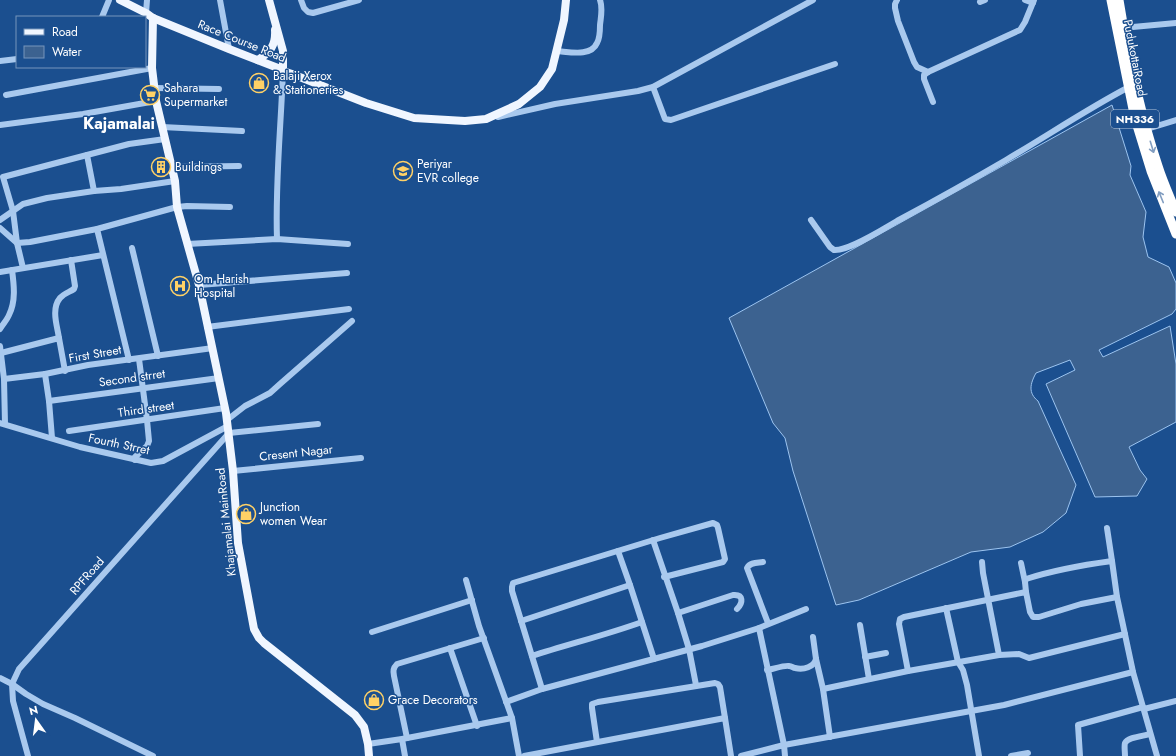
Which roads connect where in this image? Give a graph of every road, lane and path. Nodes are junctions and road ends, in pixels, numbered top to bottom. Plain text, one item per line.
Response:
1 (110, 0) edge
2 (120, 0) edge
3 (147, 0) edge
4 (220, 0) edge
5 (269, 0) edge
6 (301, 0) edge
7 (359, 0) edge
8 (566, 0) edge
9 (600, 0) edge
10 (813, 0) edge
11 (897, 0) edge
12 (1025, 0) edge
13 (1111, 0) edge
14 (1119, 0) edge
15 (1034, 2) edge
16 (149, 15) junction
17 (102, 16) edge
18 (275, 21) junction
19 (1176, 23) edge
20 (1120, 29) junction
21 (229, 49) junction
22 (557, 51) junction
23 (16, 60) edge
24 (258, 60) junction
25 (0, 61) edge
26 (835, 64) dead end
27 (152, 68) junction
28 (283, 71) junction
29 (928, 72) junction
30 (653, 87) junction
31 (154, 88) junction
32 (218, 89) dead end
33 (1132, 90) junction
34 (6, 95) dead end
35 (156, 102) junction
36 (933, 102) dead end
37 (486, 119) junction
38 (1176, 120) edge
39 (0, 125) edge
40 (162, 127) junction
41 (1147, 129) junction
42 (242, 131) dead end
43 (165, 139) junction
44 (88, 155) junction
45 (240, 166) dead end
46 (172, 167) junction
47 (175, 181) junction
48 (94, 191) junction
49 (177, 207) junction
50 (230, 207) dead end
51 (12, 211) junction
52 (1176, 212) edge
53 (0, 220) edge
54 (811, 220) dead end
55 (97, 229) junction
56 (2, 231) edge
57 (1176, 234) edge
58 (277, 239) junction
59 (17, 243) junction
60 (187, 244) junction
61 (348, 244) dead end
62 (132, 248) dead end
63 (103, 255) junction
64 (71, 260) junction
65 (23, 268) junction
66 (12, 270) junction
67 (0, 272) edge
68 (347, 274) dead end
69 (199, 285) junction
70 (349, 309) dead end
71 (352, 321) dead end
72 (208, 327) junction
73 (0, 329) edge
74 (59, 338) junction
75 (212, 348) junction
76 (0, 350) edge
77 (158, 356) junction
78 (139, 359) junction
79 (129, 360) junction
80 (65, 371) junction
81 (45, 374) junction
82 (219, 378) junction
83 (4, 379) junction
84 (143, 388) junction
85 (49, 401) junction
86 (225, 408) junction
87 (147, 420) junction
88 (3, 424) edge
89 (318, 424) dead end
90 (228, 426) junction
91 (69, 431) dead end
92 (52, 438) junction
93 (362, 458) dead end
94 (135, 460) junction
95 (233, 471) junction
96 (1107, 528) dead end
97 (653, 540) junction
98 (618, 551) junction
99 (1112, 561) junction
100 (763, 562) dead end
101 (982, 562) dead end
102 (1021, 563) dead end
103 (664, 576) junction
104 (466, 580) dead end
105 (1025, 582) junction
106 (630, 584) junction
107 (1026, 592) junction
108 (1118, 596) junction
109 (988, 599) junction
110 (472, 600) junction
111 (946, 608) junction
112 (738, 609) dead end
113 (806, 609) dead end
114 (678, 613) junction
115 (521, 621) junction
116 (642, 622) junction
117 (768, 624) junction
118 (860, 625) dead end
119 (759, 628) junction
120 (372, 632) dead end
121 (1125, 634) junction
122 (813, 637) dead end
123 (484, 638) junction
124 (450, 648) junction
125 (689, 650) junction
126 (886, 654) dead end
127 (1000, 655) junction
128 (532, 656) junction
129 (865, 657) junction
130 (654, 659) junction
131 (816, 659) junction
132 (958, 662) junction
133 (768, 670) junction
134 (908, 671) junction
135 (1133, 672) junction
136 (0, 678) edge
137 (869, 679) junction
138 (12, 684) junction
139 (696, 685) junction
140 (542, 689) junction
141 (823, 689) junction
142 (1176, 701) edge
143 (506, 702) junction
144 (1144, 708) junction
145 (972, 711) junction
146 (512, 718) junction
147 (725, 718) junction
148 (477, 726) junction
149 (1150, 734) junction
150 (830, 737) junction
151 (405, 739) junction
152 (597, 742) junction
153 (368, 744) junction
154 (784, 746) junction
155 (1028, 753) dead end
156 (28, 756) edge
157 (153, 756) edge
158 (369, 756) edge
159 (405, 756) edge
160 (519, 756) edge
161 (524, 756) edge
162 (732, 756) edge
163 (741, 756) edge
164 (785, 756) edge
165 (979, 756) edge
166 (1011, 756) edge
167 (1080, 756) edge
168 (1125, 756) edge
169 (1157, 756) edge

1 - 17 street
2 - 16 main road, Race Course Road
3 - 16 street
4 - 21 street
5 - 18 main road
6 - 7 street
8 - 22 main road, Race Course Road
9 - 22 street
10 - 30 street
11 - 29 street
12 - 15 street
13 - 20 highway, PudukottaiRoad / NH336
14 - 20 highway, NH336
15 - 29 street
16 - 21 main road, Race Course Road
16 - 27 main road, Khajamalai MainRoad
18 - 24 main road
18 - 28 main road
19 - 20 street
20 - 33 highway, NH336
21 - 24 main road, Race Course Road
22 - 37 main road, Race Course Road
23 - 25 street
24 - 28 main road, Race Course Road
26 - 30 street
27 - 31 main road, Khajamalai MainRoad
27 - 34 street
28 - 37 main road, Race Course Road
28 - 58 street
29 - 36 street
30 - 37 street
31 - 32 street
31 - 35 main road, Khajamalai MainRoad
33 - 41 highway, NH336
33 - 54 street
57 -> 33 highway, PudukottaiRoad / NH336
35 - 39 street
35 - 40 main road, Khajamalai MainRoad
38 - 41 street
40 - 42 street
40 - 43 main road, Khajamalai MainRoad
41 -> 52 highway, NH336
43 - 44 street
43 - 46 main road, Khajamalai MainRoad
44 - 48 street
44 - 51 street
45 - 46 street
46 - 47 main road, Khajamalai MainRoad
47 - 48 street
47 - 49 main road, Khajamalai MainRoad
48 - 51 street
49 - 50 street
49 - 55 street
49 - 60 main road, Khajamalai MainRoad
51 - 53 street
51 - 59 street
55 - 59 street
55 - 63 street
56 - 59 street
58 - 60 street
58 - 61 street
59 - 65 street
60 - 69 main road, Khajamalai MainRoad
62 - 77 street
63 - 64 street
63 - 79 street
64 - 65 street
64 - 74 street
65 - 66 street
66 - 67 street
66 - 73 street
68 - 69 street
69 - 72 main road, Khajamalai MainRoad
70 - 72 street
71 - 90 street
72 - 75 main road, Khajamalai MainRoad
74 - 76 street
74 - 80 street
75 - 77 street, First Street
75 - 82 main road, Khajamalai MainRoad
76 - 83 street
77 - 78 street, First Street
78 - 79 street, First Street
78 - 84 street
79 - 80 street, First Street
80 - 81 street, First Street
81 - 83 street, First Street
81 - 85 street
82 - 84 street, Second strret
82 - 86 main road, Khajamalai MainRoad
83 - 88 street
84 - 85 street, Second strret
84 - 87 street
85 - 92 street
86 - 87 street, Third street
86 - 90 main road, Khajamalai MainRoad
87 - 91 street, Third street
87 - 94 street
88 - 92 street, Fourth Strret
89 - 90 street
90 - 94 street, Fourth Strret
90 - 95 main road, Khajamalai MainRoad
90 - 138 street, RPFRoad
92 - 94 street, Fourth Strret
93 - 95 street, Cresent Nagar
95 - 153 main road, Khajamalai MainRoad
96 - 99 street
97 - 98 street
97 - 103 street
97 - 103 street
98 - 106 street
98 - 115 street
99 - 105 street
99 - 108 street
100 - 117 street
101 - 109 street
102 - 105 street
103 - 114 street
104 - 110 street
105 - 107 street
106 - 115 street
106 - 116 street
107 - 108 street
107 - 109 street
108 - 121 street
109 - 111 street
109 - 127 street
110 - 120 street
110 - 123 street
111 - 132 street
111 - 134 street
112 - 114 street
113 - 117 street
114 - 125 street
115 - 128 street
116 - 128 street
116 - 130 street
117 - 119 street
118 - 129 street
119 - 125 street
119 - 133 street
121 - 127 street
121 - 135 street
122 - 131 street
123 - 124 street
123 - 143 street
124 - 148 street
124 - 151 street
125 - 130 street
125 - 139 street
126 - 129 street
127 - 132 street
128 - 140 street
129 - 137 street
130 - 140 street
131 - 133 street
131 - 141 street
132 - 134 street
132 - 145 street
133 - 154 street
134 - 137 street
135 - 144 street
135 - 145 street
136 - 138 street
137 - 141 street
138 - 156 street
138 - 157 street
139 - 147 street
139 - 152 street
140 - 143 street
141 - 150 street
142 - 144 street
143 - 146 street
144 - 149 street
144 - 167 street
145 - 150 street
145 - 165 street
146 - 148 street
146 - 160 street
147 - 152 street
147 - 162 street
148 - 151 street
149 - 168 street
149 - 169 street
150 - 154 street
151 - 153 street
151 - 159 street
152 - 161 street
153 - 158 main road, Khajamalai MainRoad
154 - 163 street
154 - 164 street
155 - 166 street

